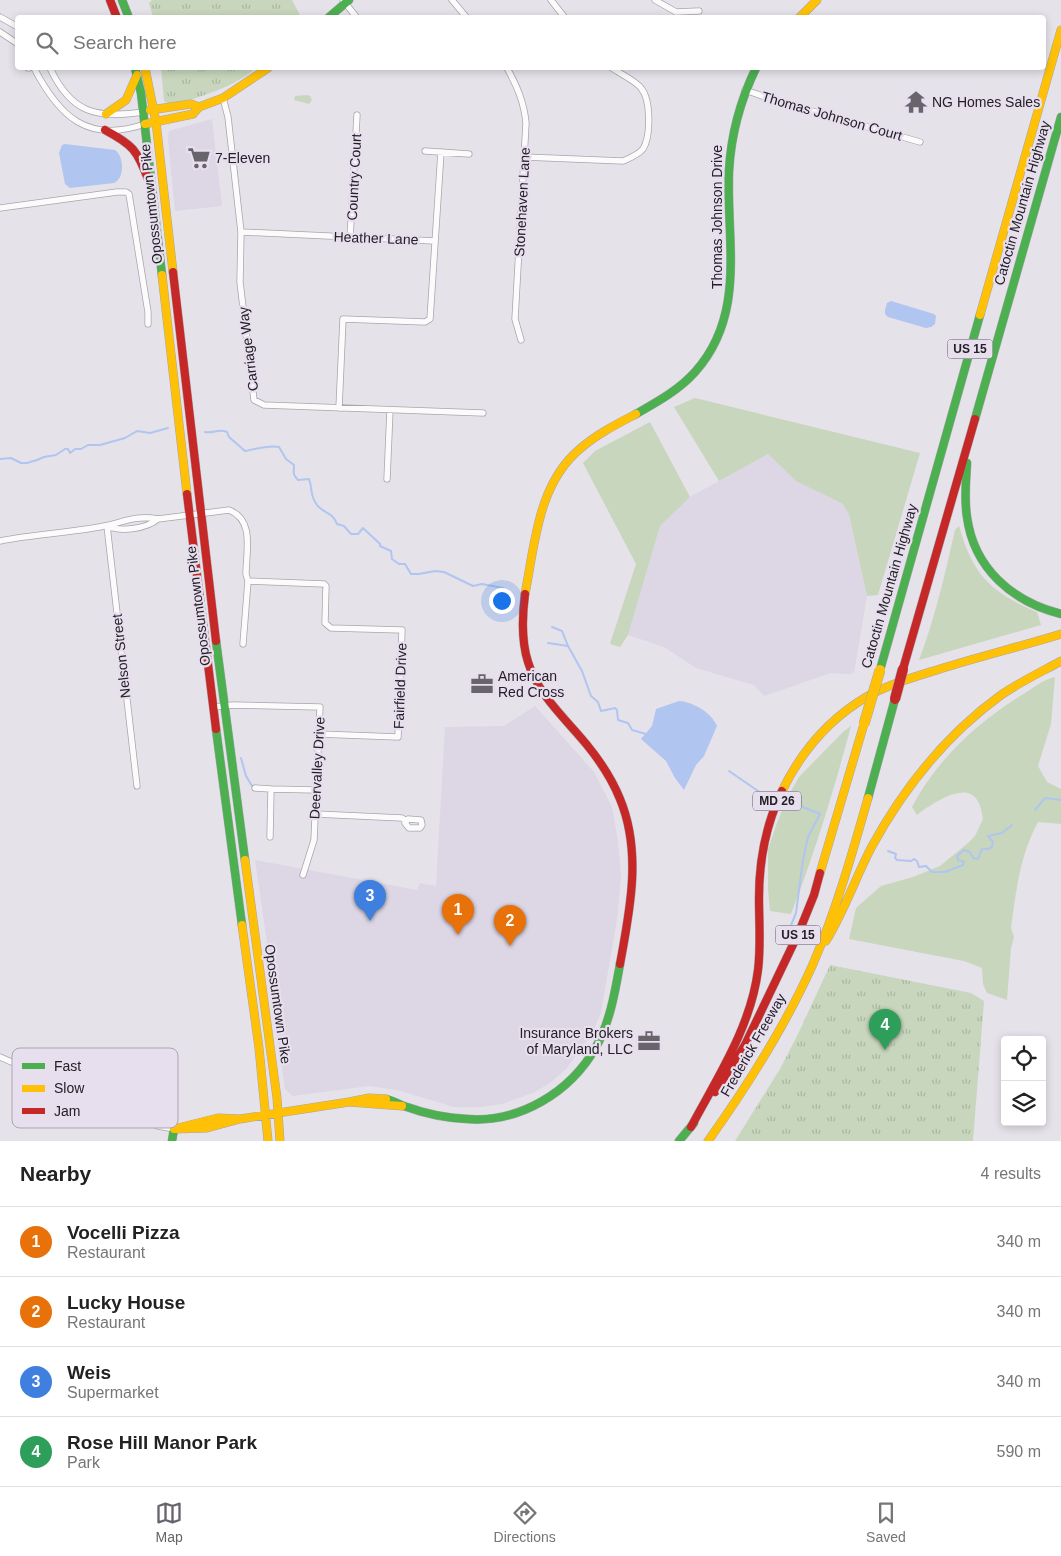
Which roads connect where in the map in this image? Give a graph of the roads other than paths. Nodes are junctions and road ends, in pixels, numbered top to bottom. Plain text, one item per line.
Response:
1 (110, 0) edge
2 (122, 0) edge
3 (452, 0) edge
4 (551, 0) edge
5 (655, 0) edge
6 (817, 0) edge
7 (346, 1) edge
8 (699, 11) dead end
9 (116, 15) edge
10 (128, 15) edge
11 (331, 15) edge
12 (355, 15) edge
13 (464, 15) edge
14 (563, 15) edge
15 (802, 15) edge
16 (0, 17) edge
17 (15, 24) edge
18 (1061, 30) edge
19 (0, 32) edge
20 (15, 42) edge
21 (35, 70) edge
22 (51, 70) edge
23 (145, 70) edge
24 (265, 70) edge
25 (508, 70) edge
26 (615, 70) edge
27 (755, 70) edge
28 (136, 71) edge
29 (745, 90) junction
30 (223, 98) junction
31 (200, 107) junction
32 (148, 111) junction
33 (106, 114) junction
34 (357, 115) dead end
35 (1061, 117) edge
36 (156, 122) junction
37 (145, 124) junction
38 (106, 130) junction
39 (920, 142) dead end
40 (425, 151) dead end
41 (441, 152) junction
42 (469, 154) dead end
43 (524, 157) junction
44 (152, 192) junction
45 (0, 208) edge
46 (241, 232) junction
47 (350, 238) junction
48 (435, 241) junction
49 (148, 324) dead end
50 (521, 340) dead end
51 (340, 408) junction
52 (390, 410) junction
53 (483, 413) dead end
54 (968, 443) junction
55 (387, 479) dead end
56 (201, 513) junction
57 (189, 514) junction
58 (107, 526) junction
59 (0, 541) edge
60 (248, 581) junction
61 (1061, 614) edge
62 (1061, 634) edge
63 (244, 644) dead end
64 (1061, 660) edge
65 (224, 705) junction
66 (214, 706) junction
67 (319, 734) junction
68 (137, 786) dead end
69 (255, 788) dead end
70 (271, 789) junction
71 (316, 790) junction
72 (316, 814) junction
73 (406, 821) dead end
74 (270, 837) dead end
75 (303, 874) dead end
76 (814, 959) junction
77 (0, 1057) edge
78 (12, 1062) edge
79 (278, 1113) junction
80 (266, 1115) junction
81 (691, 1127) junction
82 (166, 1128) edge
83 (174, 1130) junction
84 (172, 1141) edge
85 (268, 1141) edge
86 (280, 1141) edge
87 (679, 1141) edge
88 (708, 1141) edge

1 - 9 main road
2 - 10 main road
3 - 13 street
4 - 14 street
5 - 8 street
6 - 15 main road
7 - 11 main road
7 - 12 street
16 - 17 street
18 - 81 main road, Catoctin Mountain Highway / US 15, bridge
19 - 20 street
21 - 38 street
22 - 33 street
23 - 32 main road, Opossumtown Pike
24 - 30 main road
25 - 43 street, Stonehaven Lane
26 - 43 street
27 - 29 main road, Thomas Johnson Drive
28 - 32 main road, Opossumtown Pike
28 - 33 main road
29 - 39 street, Thomas Johnson Court
29 - 79 main road, Thomas Johnson Drive
30 - 31 main road
30 - 46 street, Carriage Way
31 - 32 main road
31 - 36 main road
32 - 33 street
32 - 36 main road, Opossumtown Pike
32 - 37 main road, Opossumtown Pike
34 - 47 street, Country Court
35 - 54 main road, Catoctin Mountain Highway / US 15
36 - 37 main road
36 - 56 main road, Opossumtown Pike
37 - 38 street
37 - 44 main road, Opossumtown Pike
38 - 44 main road
40 - 41 street
41 - 42 street
41 - 48 street
43 - 50 street, Stonehaven Lane
44 - 57 main road, Opossumtown Pike
45 - 49 street
46 - 47 street, Heather Lane
46 - 51 street, Carriage Way
47 - 48 street, Heather Lane
48 - 51 street, Heather Lane
51 - 52 street, Carriage Way
52 - 53 street, Carriage Way
52 - 55 street
54 - 61 main road
54 - 76 main road, Catoctin Mountain Highway / US 15, bridge
56 - 57 street
56 - 60 street
56 - 65 main road, Opossumtown Pike
57 - 58 street
57 - 66 main road, Opossumtown Pike
58 - 59 street
58 - 68 street, Nelson Street
60 - 63 street
60 - 67 street, Fairfield Drive
62 - 81 main road, MD 26
64 - 76 main road
65 - 66 street, Deervalley Drive
65 - 67 street, Deervalley Drive
65 - 79 main road, Opossumtown Pike
66 - 80 main road, Opossumtown Pike
67 - 71 street, Deervalley Drive
69 - 70 street
70 - 71 street
70 - 74 street
71 - 72 street, Deervalley Drive
72 - 73 street
72 - 75 street, Deervalley Drive
76 - 88 main road, Frederick Freeway / US 15
77 - 78 street
79 - 80 main road, Thomas Johnson Drive
79 - 86 main road, Opossumtown Pike
80 - 83 main road, Thomas Johnson Drive
80 - 85 main road, Opossumtown Pike
81 - 87 main road, US 15
82 - 83 street
83 - 84 main road

